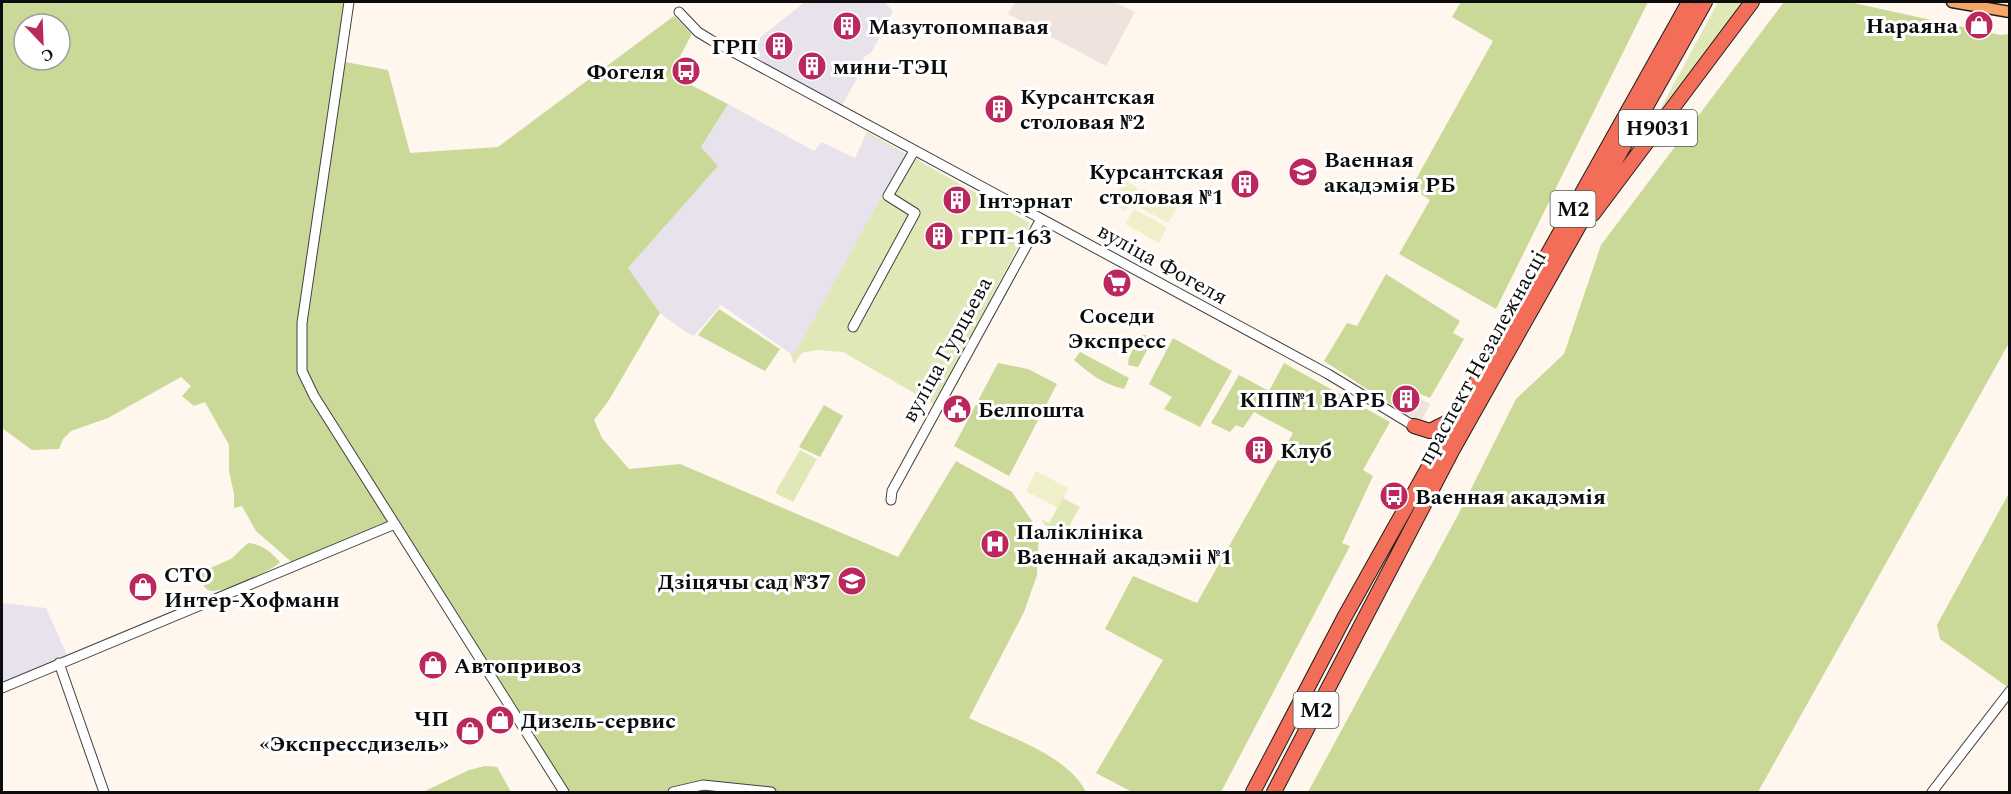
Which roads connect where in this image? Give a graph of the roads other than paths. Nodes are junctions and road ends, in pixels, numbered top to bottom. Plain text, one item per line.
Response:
1 (349, 2) edge
2 (1689, 2) edge
3 (1705, 2) edge
4 (1752, 2) edge
5 (1952, 2) edge
6 (679, 12) dead end
7 (2010, 12) edge
8 (914, 151) junction
9 (1041, 219) junction
10 (1563, 254) junction
11 (853, 327) dead end
12 (1458, 416) junction
13 (1414, 426) junction
14 (1430, 466) junction
15 (891, 500) dead end
16 (395, 524) junction
17 (59, 663) junction
18 (2, 688) edge
19 (2009, 691) edge
20 (104, 792) edge
21 (564, 792) edge
22 (673, 792) edge
23 (771, 792) edge
24 (1252, 792) edge
25 (1274, 792) edge
26 (1932, 792) edge

1 - 16 street
2 - 12 highway, праспект Незалежнасці / М2
3 - 10 highway, праспект Незалежнасці / М2
4 - 10 highway, Н9031
5 - 7 main road
6 - 8 street, вуліца Фогеля
8 - 9 street, вуліца Фогеля
8 - 11 street
9 - 13 street, вуліца Фогеля
9 - 15 street, вуліца Гурцьева
10 - 25 highway, праспект Незалежнасці / М2
12 - 13 highway
12 - 14 highway, праспект Незалежнасці / М2
13 - 14 highway
14 - 24 highway, праспект Незалежнасці / М2
16 - 17 street
16 - 21 street
17 - 18 street
17 - 20 street
19 - 26 street
22 - 23 street

